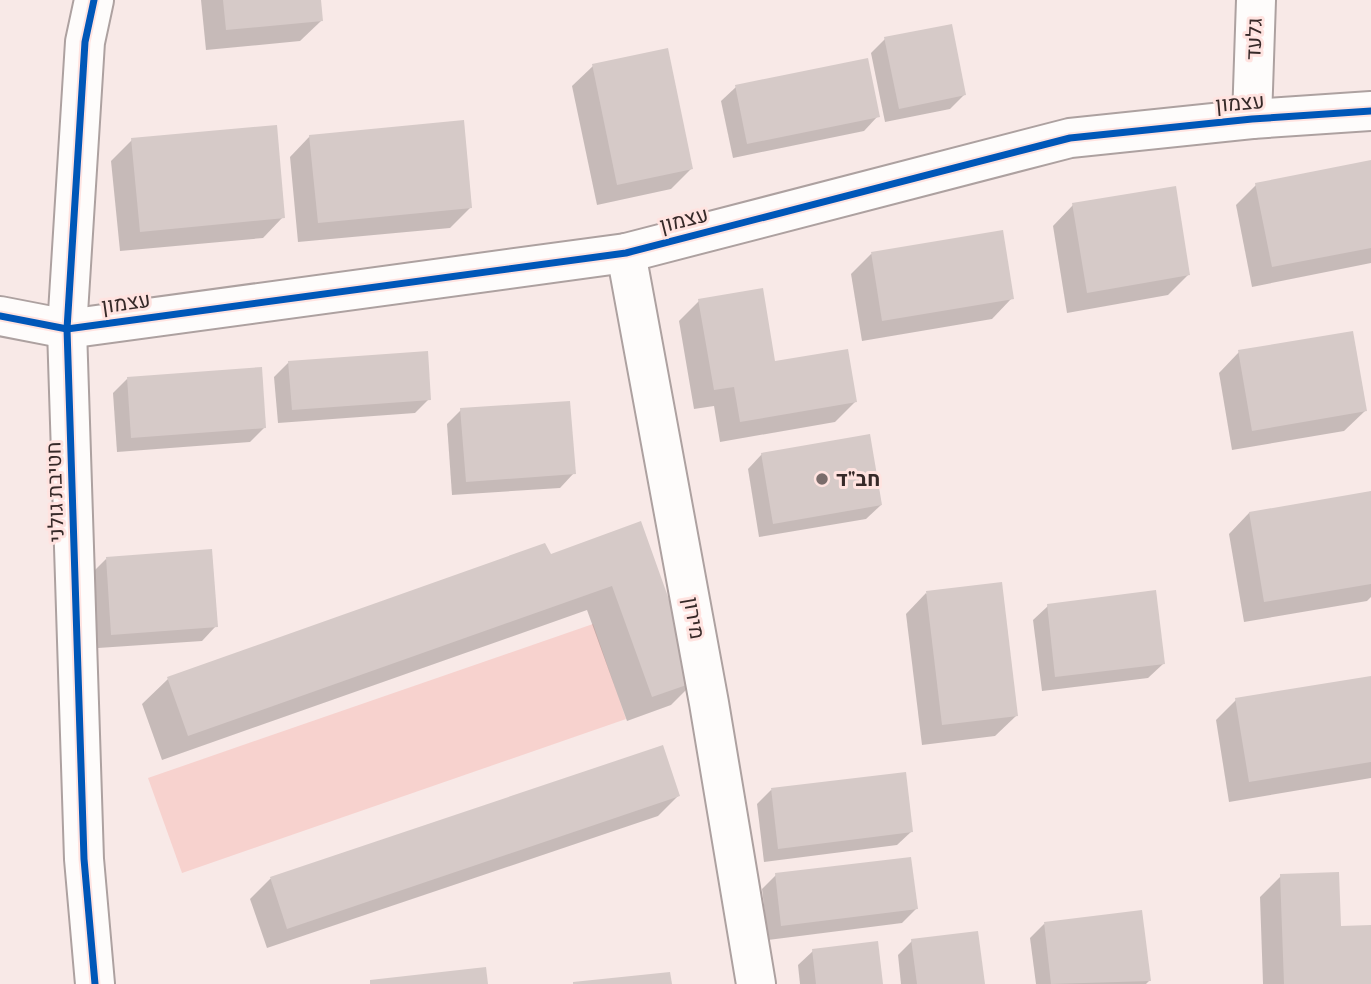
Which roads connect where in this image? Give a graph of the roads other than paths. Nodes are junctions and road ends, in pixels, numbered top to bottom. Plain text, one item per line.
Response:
1 (93, 0) edge
2 (1255, 0) edge
3 (1371, 111) edge
4 (1252, 119) junction
5 (626, 253) junction
6 (0, 316) edge
7 (68, 329) junction
8 (95, 984) edge
9 (756, 984) edge

1 - 7 street, חטיבת גולני
2 - 4 street, גלעד
3 - 4 street, עצמון
4 - 5 street, עצמון
5 - 7 street, עצמון
5 - 9 street, מירון
6 - 7 street, עצמון
7 - 8 street, חטיבת גולני

